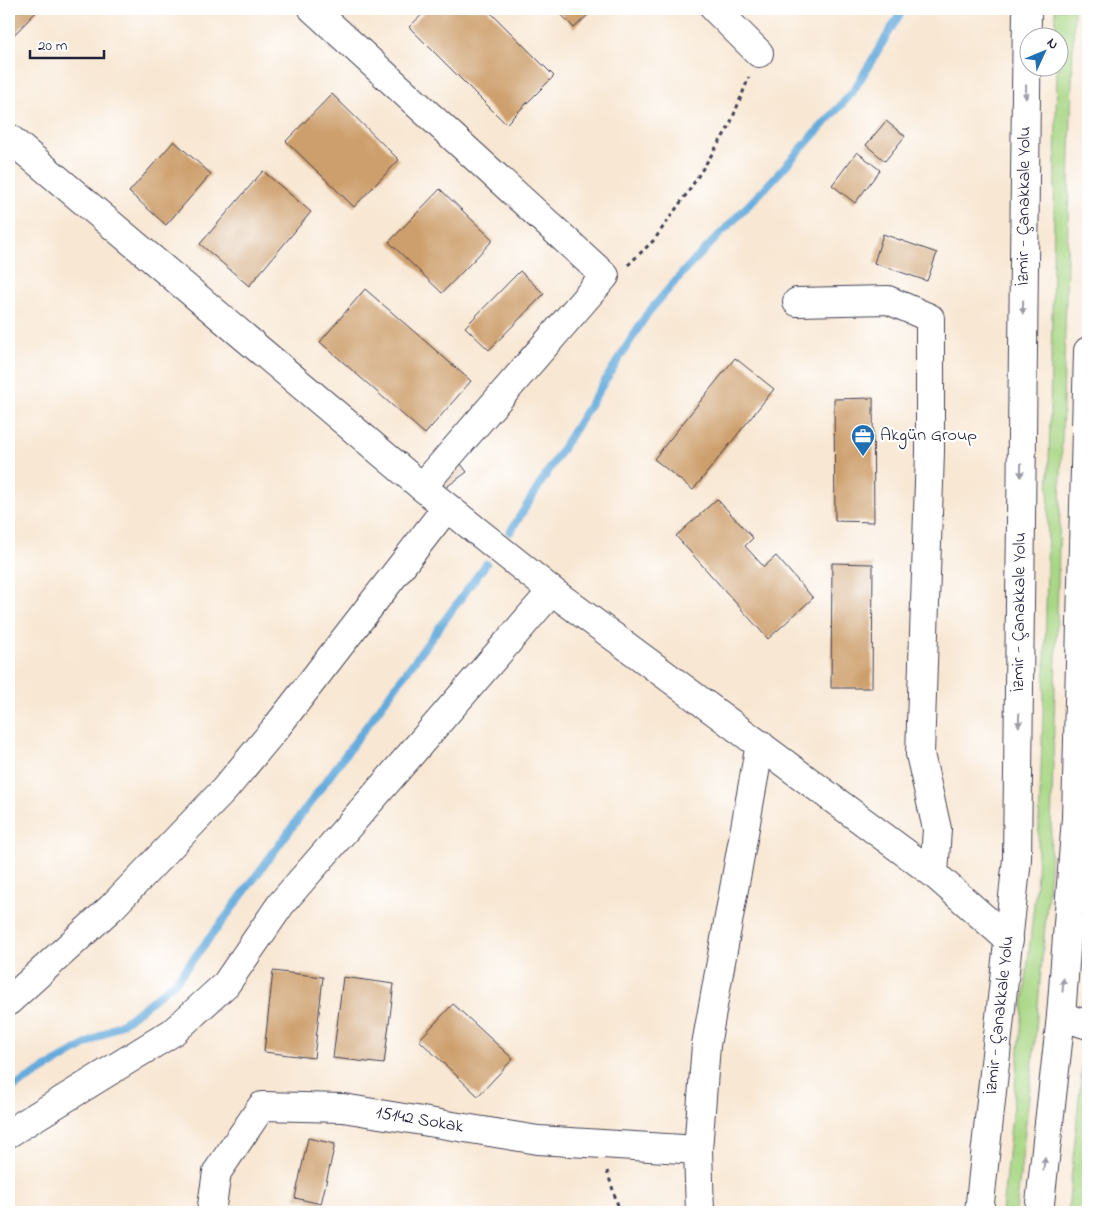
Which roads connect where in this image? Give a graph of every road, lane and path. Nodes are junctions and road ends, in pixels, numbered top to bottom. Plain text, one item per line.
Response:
1 (313, 9) edge
2 (715, 9) edge
3 (1027, 9) edge
4 (759, 53) joint
5 (9, 138) edge
6 (606, 276) junction
7 (797, 302) dead end
8 (1088, 351) edge
9 (422, 487) junction
10 (447, 507) junction
11 (552, 592) junction
12 (1085, 626) edge
13 (1084, 673) edge
14 (760, 744) junction
15 (934, 874) junction
16 (1009, 940) junction
17 (9, 1001) edge
18 (1061, 1016) junction
19 (1088, 1025) edge
20 (9, 1133) edge
21 (599, 1144) junction
22 (698, 1150) junction
23 (211, 1212) edge
24 (620, 1212) edge
25 (700, 1212) edge
26 (979, 1212) edge
27 (1039, 1212) edge

1 - 6 main road
2 - 4 main road
3 -> 16 main road, İzmir - Çanakkale Yolu
4 - 6 path
5 - 9 main road
6 - 9 main road
7 - 15 main road
8 - 12 main road
9 - 10 main road
10 - 11 main road
10 - 17 main road
11 - 14 main road
11 - 20 main road
12 - 13 main road
18 -> 13 main road
14 - 15 main road
14 - 22 main road
15 - 16 main road
16 - 26 main road, İzmir - Çanakkale Yolu
18 - 19 main road
27 -> 18 main road
21 - 22 main road, 15142 Sokak
21 - 23 main road, 15142 Sokak
21 - 24 path
22 - 25 main road

